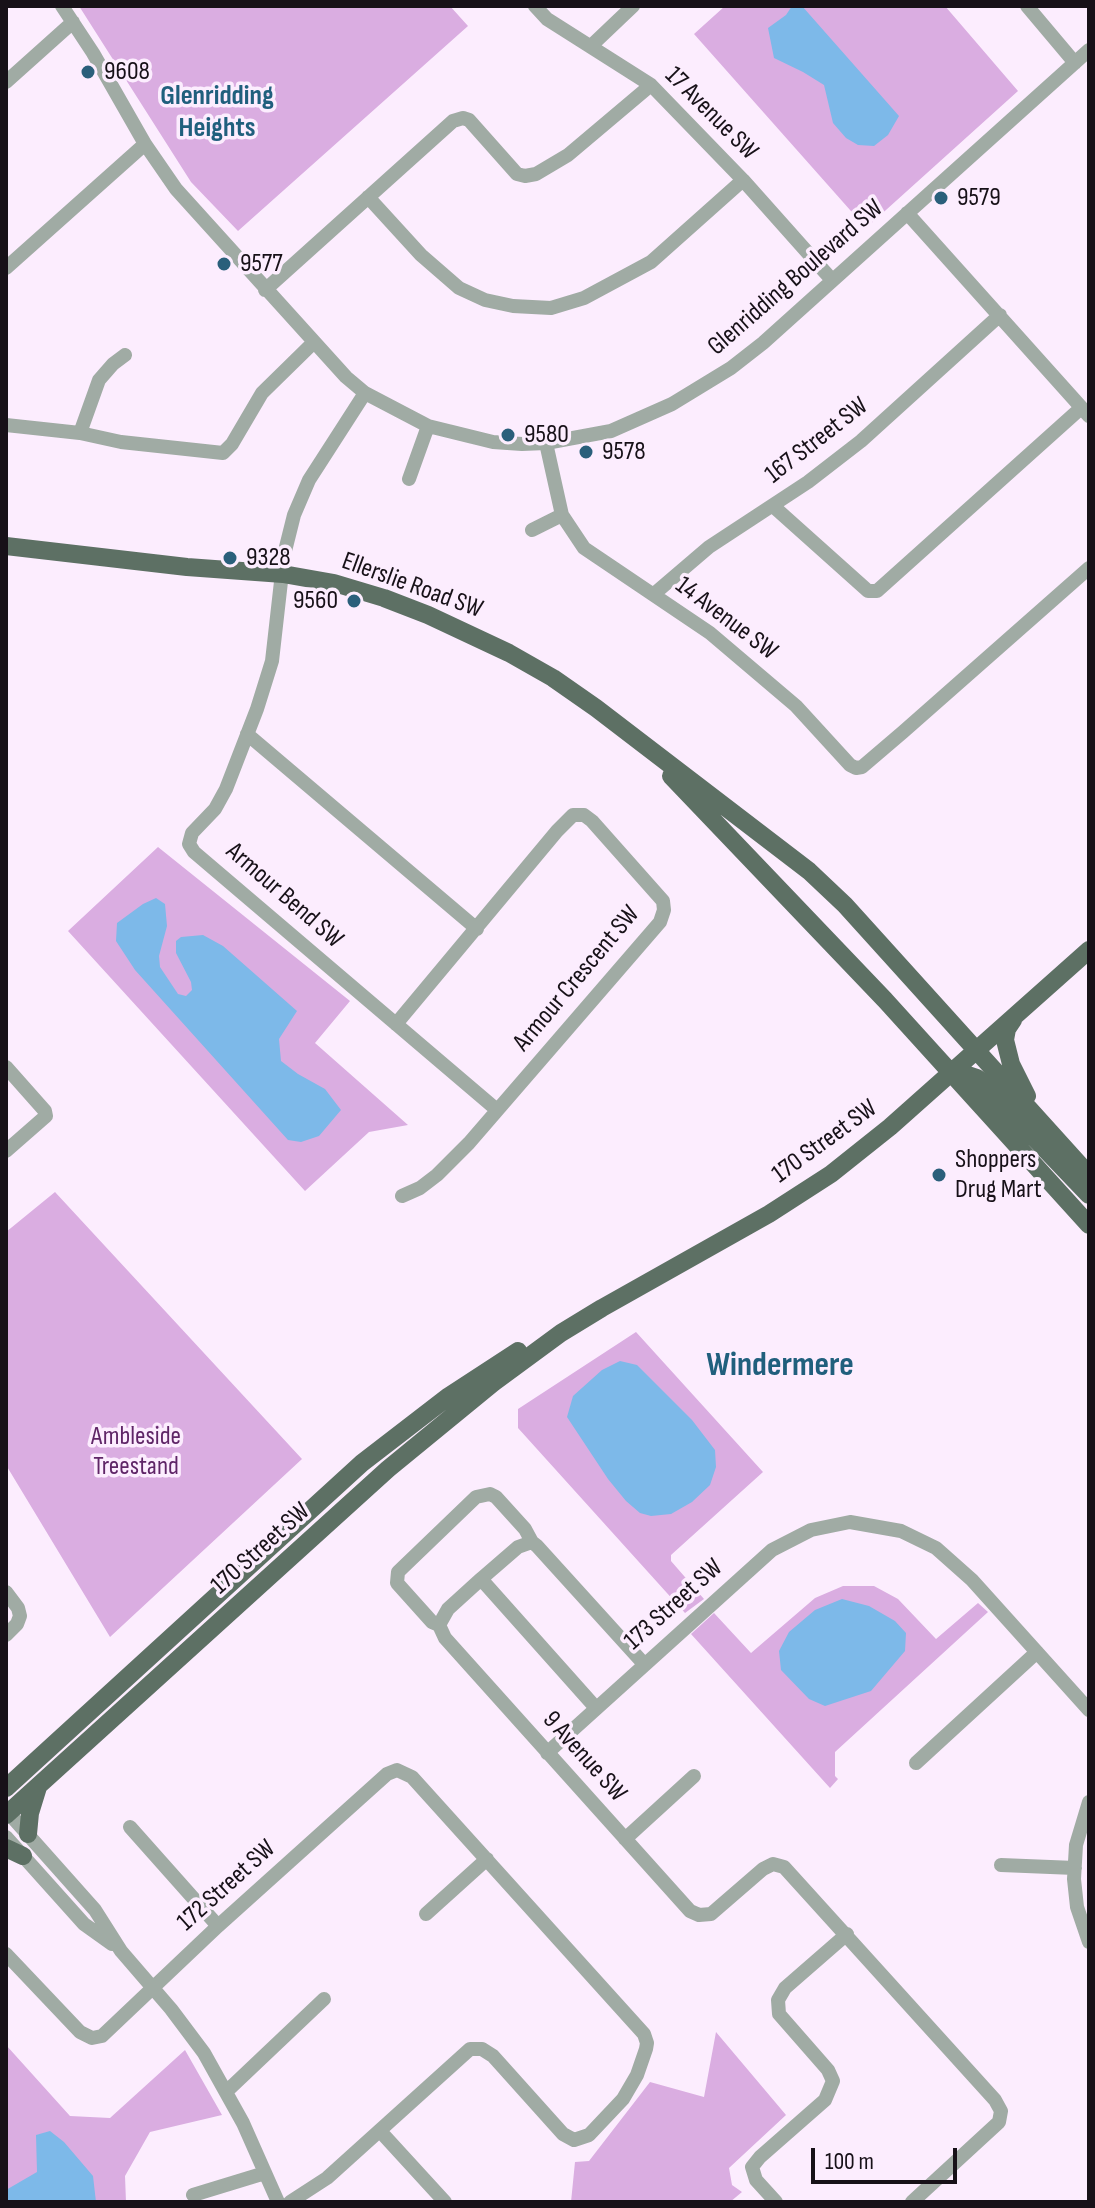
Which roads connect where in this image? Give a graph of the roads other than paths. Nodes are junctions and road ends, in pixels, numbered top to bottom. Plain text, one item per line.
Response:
1 (62, 6) edge
2 (535, 6) edge
3 (633, 6) edge
4 (1027, 6) edge
5 (73, 22) junction
6 (592, 45) junction
7 (1089, 50) edge
8 (1075, 63) junction
9 (6, 82) edge
10 (651, 85) junction
11 (145, 144) junction
12 (743, 180) junction
13 (368, 197) junction
14 (907, 213) junction
15 (6, 268) edge
16 (832, 280) junction
17 (265, 290) junction
18 (1000, 315) junction
19 (313, 343) junction
20 (125, 355) dead end
21 (365, 393) junction
22 (1085, 412) edge
23 (6, 425) edge
24 (428, 426) junction
25 (80, 433) junction
26 (546, 443) junction
27 (409, 479) dead end
28 (773, 506) junction
29 (562, 515) junction
30 (532, 530) dead end
31 (6, 546) edge
32 (1089, 568) edge
33 (283, 574) junction
34 (654, 594) junction
35 (247, 734) junction
36 (631, 735) junction
37 (800, 910) junction
38 (477, 929) junction
39 (1089, 950) edge
40 (1018, 1014) junction
41 (396, 1024) junction
42 (977, 1050) junction
43 (6, 1067) edge
44 (951, 1073) junction
45 (497, 1110) junction
46 (1038, 1120) junction
47 (6, 1151) edge
48 (1089, 1175) edge
49 (1089, 1195) edge
50 (402, 1196) dead end
51 (1089, 1225) edge
52 (561, 1333) junction
53 (532, 1542) junction
54 (481, 1579) junction
55 (6, 1592) edge
56 (439, 1625) junction
57 (6, 1635) edge
58 (1037, 1652) junction
59 (644, 1664) junction
60 (596, 1708) junction
61 (1089, 1710) edge
62 (547, 1753) junction
63 (916, 1763) dead end
64 (694, 1776) dead end
65 (38, 1786) junction
66 (6, 1788) edge
67 (1089, 1802) edge
68 (7, 1813) edge
69 (130, 1827) dead end
70 (28, 1834) junction
71 (6, 1837) edge
72 (625, 1839) junction
73 (15, 1852) edge
74 (487, 1859) junction
75 (1001, 1865) dead end
76 (1075, 1868) junction
77 (426, 1914) dead end
78 (218, 1926) junction
79 (847, 1934) junction
80 (1089, 1942) edge
81 (121, 1951) junction
82 (6, 1954) edge
83 (154, 1988) junction
84 (324, 1999) dead end
85 (227, 2091) junction
86 (380, 2131) junction
87 (265, 2173) junction
88 (193, 2195) dead end
89 (278, 2202) edge
90 (290, 2202) edge
91 (445, 2202) edge
92 (776, 2202) edge
93 (912, 2202) edge

1 - 5 street, Glenridding Boulevard SW
2 - 6 street, 17 Avenue SW
3 - 6 street
4 - 8 street
5 - 9 street
5 - 11 street, Glenridding Boulevard SW
6 - 10 street, 17 Avenue SW
7 - 8 street, Glenridding Boulevard SW
8 - 14 street, Glenridding Boulevard SW
10 - 12 street, 17 Avenue SW
10 - 13 street
11 - 15 street
11 - 17 street, Glenridding Boulevard SW
12 - 13 street
12 - 16 street, 17 Avenue SW
13 - 17 street
14 - 16 street, Glenridding Boulevard SW
14 - 18 street
16 - 26 street, Glenridding Boulevard SW
17 - 19 street, Glenridding Boulevard SW
18 - 22 street
18 - 28 street, 167 Street SW
19 - 21 street, Glenridding Boulevard SW
19 - 25 street
20 - 25 street
21 - 24 street, Glenridding Boulevard SW
21 - 33 street, Armour Bend SW
22 - 28 street
23 - 25 street
24 - 26 street, Glenridding Boulevard SW
24 - 27 street
26 - 29 street, 14 Avenue SW
28 - 34 street, 167 Street SW
29 - 30 street
29 - 34 street, 14 Avenue SW
31 - 33 main road, Ellerslie Road SW
32 - 34 street, 14 Avenue SW
33 - 35 street, Armour Bend SW
33 - 36 main road, Ellerslie Road SW
35 - 38 street
35 - 41 street, Armour Bend SW
36 - 37 main road, Ellerslie Road SW
36 - 42 main road, Ellerslie Road SW
37 - 42 main road
37 - 44 main road, Ellerslie Road SW
38 - 41 street, Armour Crescent SW
38 - 45 street, Armour Crescent SW
39 - 40 main road, 170 Street SW
40 - 42 main road, 170 Street SW
40 - 46 main road
41 - 45 street, Armour Bend SW
42 - 44 main road, 170 Street SW
42 - 46 main road, Ellerslie Road SW
43 - 47 street
44 - 49 main road
44 - 51 main road, Ellerslie Road SW
44 - 52 main road, 170 Street SW
45 - 50 street, Armour Crescent SW
46 - 48 main road
52 - 65 main road, 170 Street SW
52 - 66 main road, 170 Street SW
53 - 54 street
53 - 56 street, 9 Avenue SW
53 - 59 street
54 - 56 street
54 - 60 street
55 - 57 street
56 - 62 street, 9 Avenue SW
58 - 59 street, 173 Street SW
58 - 61 street
58 - 63 street
59 - 60 street, 173 Street SW
60 - 62 street, 173 Street SW
62 - 72 street, 9 Avenue SW
64 - 72 street
65 - 68 main road, 170 Street SW
65 - 70 main road
67 - 76 street
68 - 70 street
69 - 78 street
70 - 81 street
71 - 73 street
72 - 79 street, 9 Avenue SW
73 - 81 street
74 - 77 street
74 - 78 street, 172 Street SW
74 - 86 street
75 - 76 street
76 - 80 street
78 - 83 street, 172 Street SW
79 - 92 street
79 - 93 street
81 - 83 street
82 - 83 street, 172 Street SW
83 - 85 street
84 - 85 street
85 - 87 street
86 - 90 street
86 - 91 street
87 - 88 street
87 - 89 street

